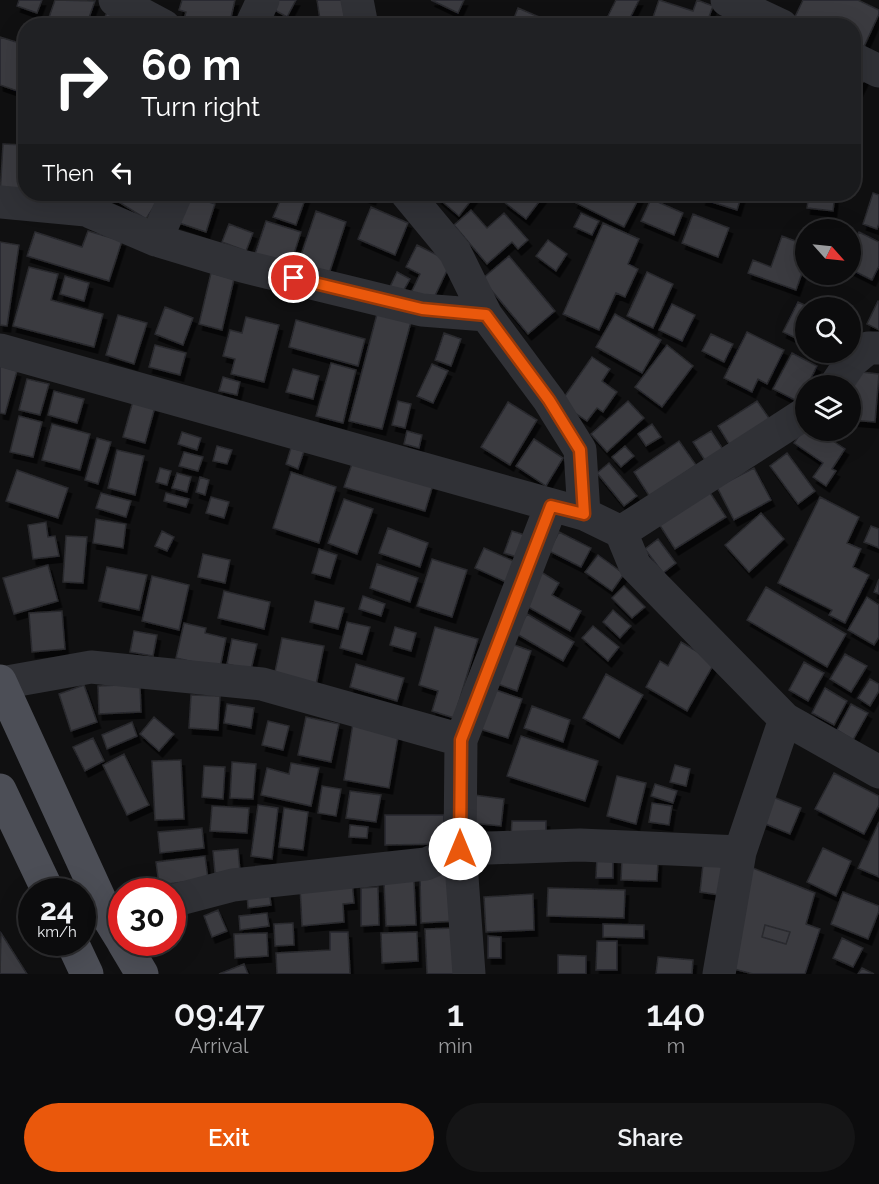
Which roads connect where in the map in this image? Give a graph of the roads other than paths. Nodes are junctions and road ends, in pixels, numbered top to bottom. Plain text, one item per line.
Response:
1 (115, 0) edge
2 (263, 0) edge
3 (357, 0) edge
4 (727, 0) edge
5 (149, 18) edge
6 (255, 18) edge
7 (360, 18) edge
8 (765, 18) edge
9 (861, 62) edge
10 (879, 71) edge
11 (173, 201) edge
12 (413, 201) edge
13 (0, 202) edge
14 (156, 240) junction
15 (486, 315) junction
16 (879, 348) edge
17 (0, 350) edge
18 (842, 375) edge
19 (795, 420) edge
20 (551, 506) junction
21 (584, 514) junction
22 (621, 532) junction
23 (0, 682) edge
24 (786, 719) junction
25 (461, 740) junction
26 (879, 772) edge
27 (0, 790) edge
28 (460, 849) junction
29 (740, 852) junction
30 (42, 878) edge
31 (186, 897) edge
32 (108, 906) edge
33 (79, 956) edge
34 (133, 956) edge
35 (87, 974) edge
36 (142, 974) edge
37 (469, 974) edge
38 (719, 974) edge

1 - 5 street
2 - 6 street
3 - 7 street
4 - 8 street
9 - 10 street
11 - 14 street
12 - 15 street
13 - 14 street
14 - 15 street
15 - 21 street
16 - 18 street
17 - 20 street
19 - 22 street
20 - 21 street
20 - 25 street
21 - 22 street
22 - 24 street
23 - 25 street
23 - 32 main road
24 - 26 street
24 - 29 street
25 - 28 street
27 - 30 main road
28 - 29 street
28 - 31 street
28 - 37 street
29 - 38 street
33 - 35 main road
34 - 36 main road

